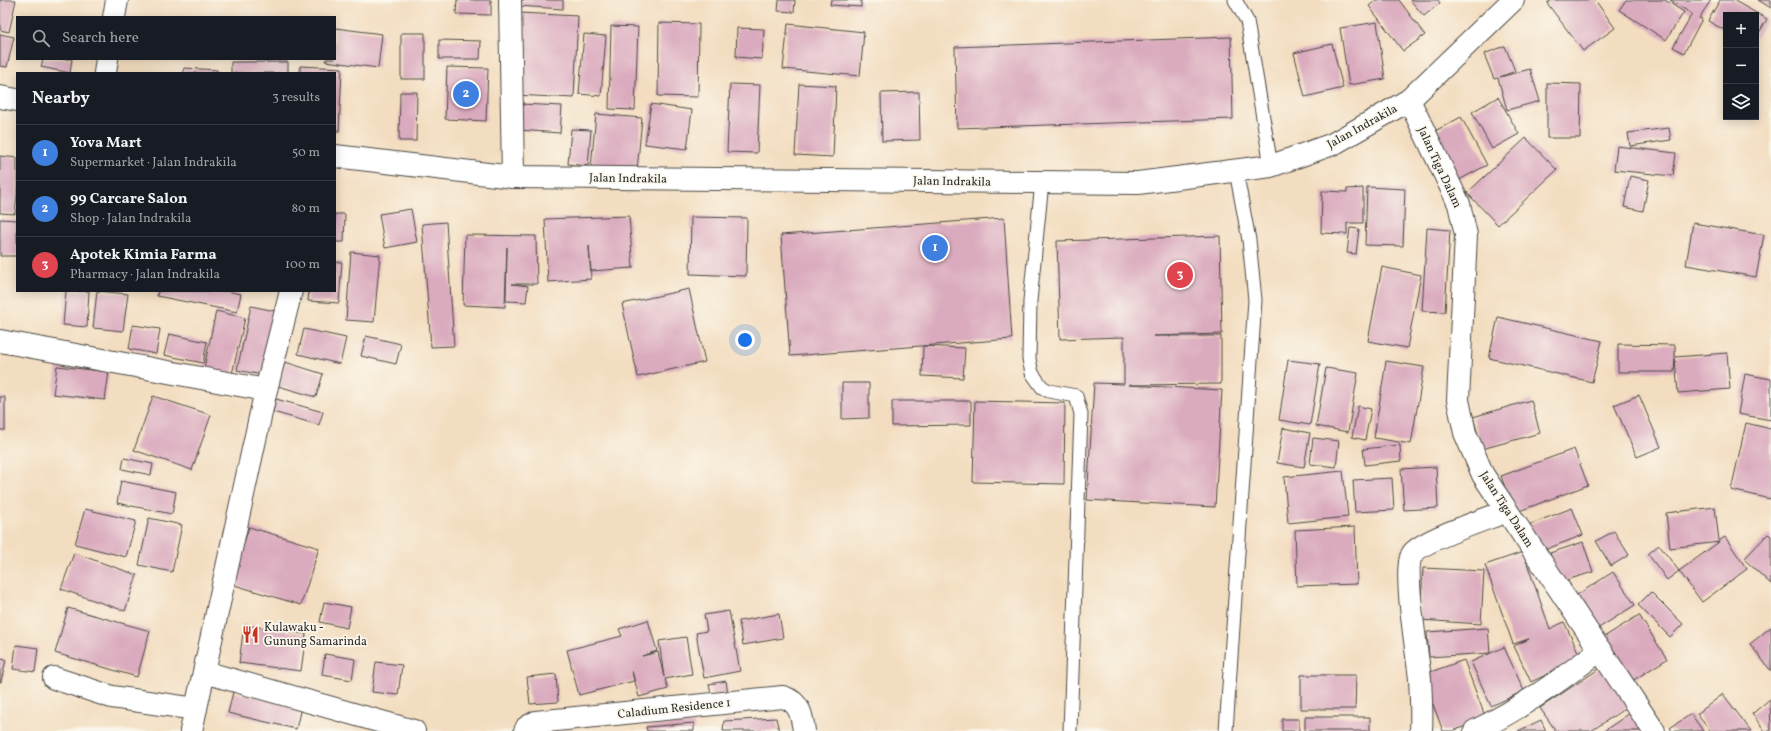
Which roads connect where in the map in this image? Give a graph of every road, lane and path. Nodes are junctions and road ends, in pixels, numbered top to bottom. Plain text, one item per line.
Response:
1 (118, 0) edge
2 (510, 0) edge
3 (1235, 0) edge
4 (1513, 0) edge
5 (114, 16) edge
6 (107, 60) edge
7 (105, 72) edge
8 (0, 97) edge
9 (16, 100) edge
10 (1409, 100) junction
11 (336, 156) edge
12 (1271, 166) junction
13 (1236, 171) junction
14 (513, 177) junction
15 (1042, 182) junction
16 (291, 292) edge
17 (0, 341) edge
18 (266, 390) junction
19 (1507, 511) junction
20 (1600, 650) junction
21 (204, 672) junction
22 (54, 678) dead end
23 (196, 709) junction
24 (191, 731) edge
25 (414, 731) edge
26 (525, 731) edge
27 (804, 731) edge
28 (1070, 731) edge
29 (1226, 731) edge
30 (1421, 731) edge
31 (1474, 731) edge
32 (1654, 731) edge

1 - 5 street
2 - 14 street
3 - 12 lane
4 - 10 street, Jalan Indrakila
6 - 7 street
8 - 9 street
10 - 12 street, Jalan Indrakila
10 - 19 street, Jalan Tiga Dalam
11 - 14 street, Jalan Indrakila
12 - 13 street, Jalan Indrakila
13 - 15 street, Jalan Indrakila
13 - 29 lane
14 - 15 street, Jalan Indrakila
15 - 28 lane
16 - 18 street
17 - 18 street
18 - 21 street
19 - 20 street, Jalan Tiga Dalam
19 - 30 street
20 - 31 street
20 - 32 street, Jalan Tiga Dalam
21 - 23 street
21 - 25 street
22 - 23 street
23 - 24 street
26 - 27 street, Caladium Residence 1

